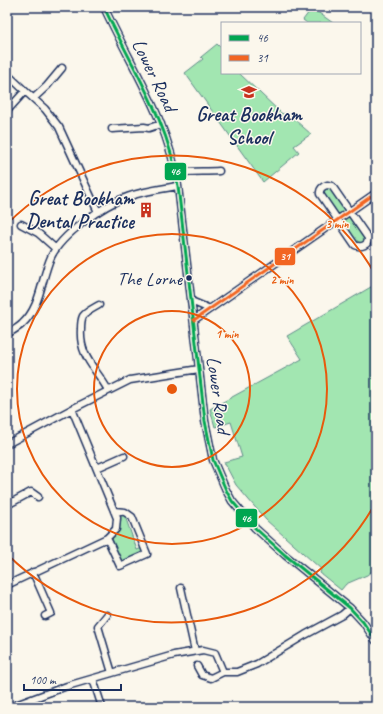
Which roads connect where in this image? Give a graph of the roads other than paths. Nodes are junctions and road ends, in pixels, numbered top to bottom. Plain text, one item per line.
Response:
1 (104, 7) edge
2 (62, 68) dead end
3 (7, 74) edge
4 (25, 91) junction
5 (34, 98) junction
6 (7, 111) edge
7 (161, 124) junction
8 (112, 129) dead end
9 (219, 171) dead end
10 (176, 173) junction
11 (178, 186) junction
12 (376, 193) edge
13 (350, 211) junction
14 (98, 212) junction
15 (338, 220) junction
16 (21, 224) dead end
17 (56, 249) junction
18 (191, 301) junction
19 (99, 306) dead end
20 (210, 309) junction
21 (194, 320) junction
22 (7, 334) edge
23 (199, 369) junction
24 (108, 390) junction
25 (72, 409) junction
26 (7, 444) edge
27 (124, 456) dead end
28 (96, 468) junction
29 (38, 498) dead end
30 (7, 505) edge
31 (114, 511) junction
32 (107, 538) junction
33 (33, 572) junction
34 (7, 585) edge
35 (181, 588) dead end
36 (350, 608) junction
37 (45, 616) dead end
38 (107, 616) dead end
39 (376, 641) edge
40 (195, 651) junction
41 (197, 666) dead end
42 (223, 672) junction
43 (112, 673) junction
44 (93, 679) junction
45 (10, 707) edge
46 (102, 707) edge

1 - 7 street, Lower Road
2 - 5 street
3 - 4 street
4 - 5 street
4 - 6 street
5 - 14 street
7 - 8 street
7 - 10 street, Lower Road
9 - 10 street
10 - 11 street, Lower Road
11 - 14 street
11 - 18 street, Lower Road
12 - 13 street
13 - 15 street
13 - 15 street
13 - 15 street
14 - 17 street
15 - 20 street
16 - 17 street
17 - 22 street
18 - 20 street
18 - 21 street, Lower Road
19 - 24 street
20 - 21 street
21 - 23 street, Lower Road
23 - 24 street
23 - 36 street, Lower Road
24 - 25 street
25 - 26 street
25 - 28 street
27 - 28 street
28 - 31 street
29 - 30 street
31 - 32 street
31 - 32 street
32 - 33 street
33 - 34 street
33 - 37 street
35 - 40 street
36 - 39 street, Lower Road
36 - 42 street
38 - 43 street
40 - 42 street
40 - 43 street
41 - 42 street
43 - 44 street
44 - 45 street
44 - 46 street

